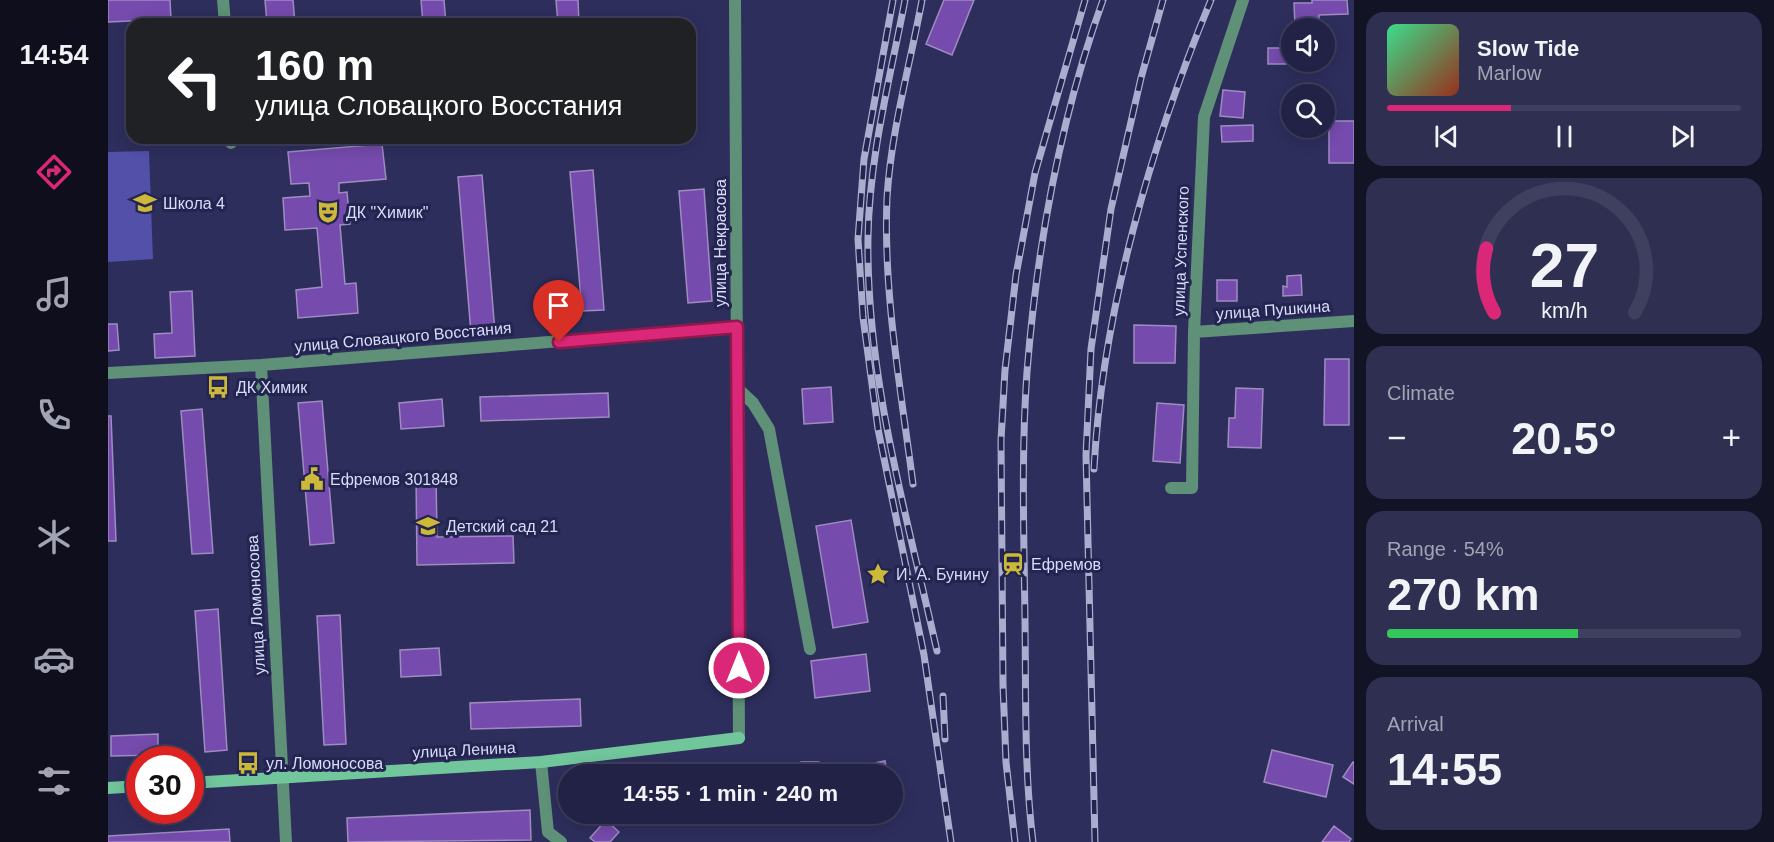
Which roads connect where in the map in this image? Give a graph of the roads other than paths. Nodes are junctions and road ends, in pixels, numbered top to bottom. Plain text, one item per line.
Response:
1 (223, 0) edge
2 (735, 0) edge
3 (1243, 0) edge
4 (224, 18) edge
5 (1354, 321) edge
6 (737, 327) junction
7 (1194, 332) junction
8 (261, 365) junction
9 (108, 373) edge
10 (737, 388) junction
11 (1171, 488) dead end
12 (810, 649) dead end
13 (739, 738) joint
14 (541, 762) junction
15 (281, 777) junction
16 (204, 782) edge
17 (126, 787) edge
18 (108, 788) edge
19 (286, 842) edge
20 (561, 842) edge

1 - 4 street
2 - 6 street, улица Некрасова
3 - 7 street, улица Успенского
5 - 7 street, улица Пушкина
6 - 8 street, улица Словацкого Восстания
6 - 10 street, улица Некрасова
7 - 11 street, улица Успенского
8 - 9 street, улица Словацкого Восстания
8 - 15 street, улица Ломоносова
10 - 12 street
10 - 13 street, улица Некрасова
13 - 14 main road, улица Ленина
14 - 15 main road, улица Ленина
14 - 20 street
15 - 16 main road, улица Ленина
15 - 19 street, улица Ломоносова
17 - 18 main road

